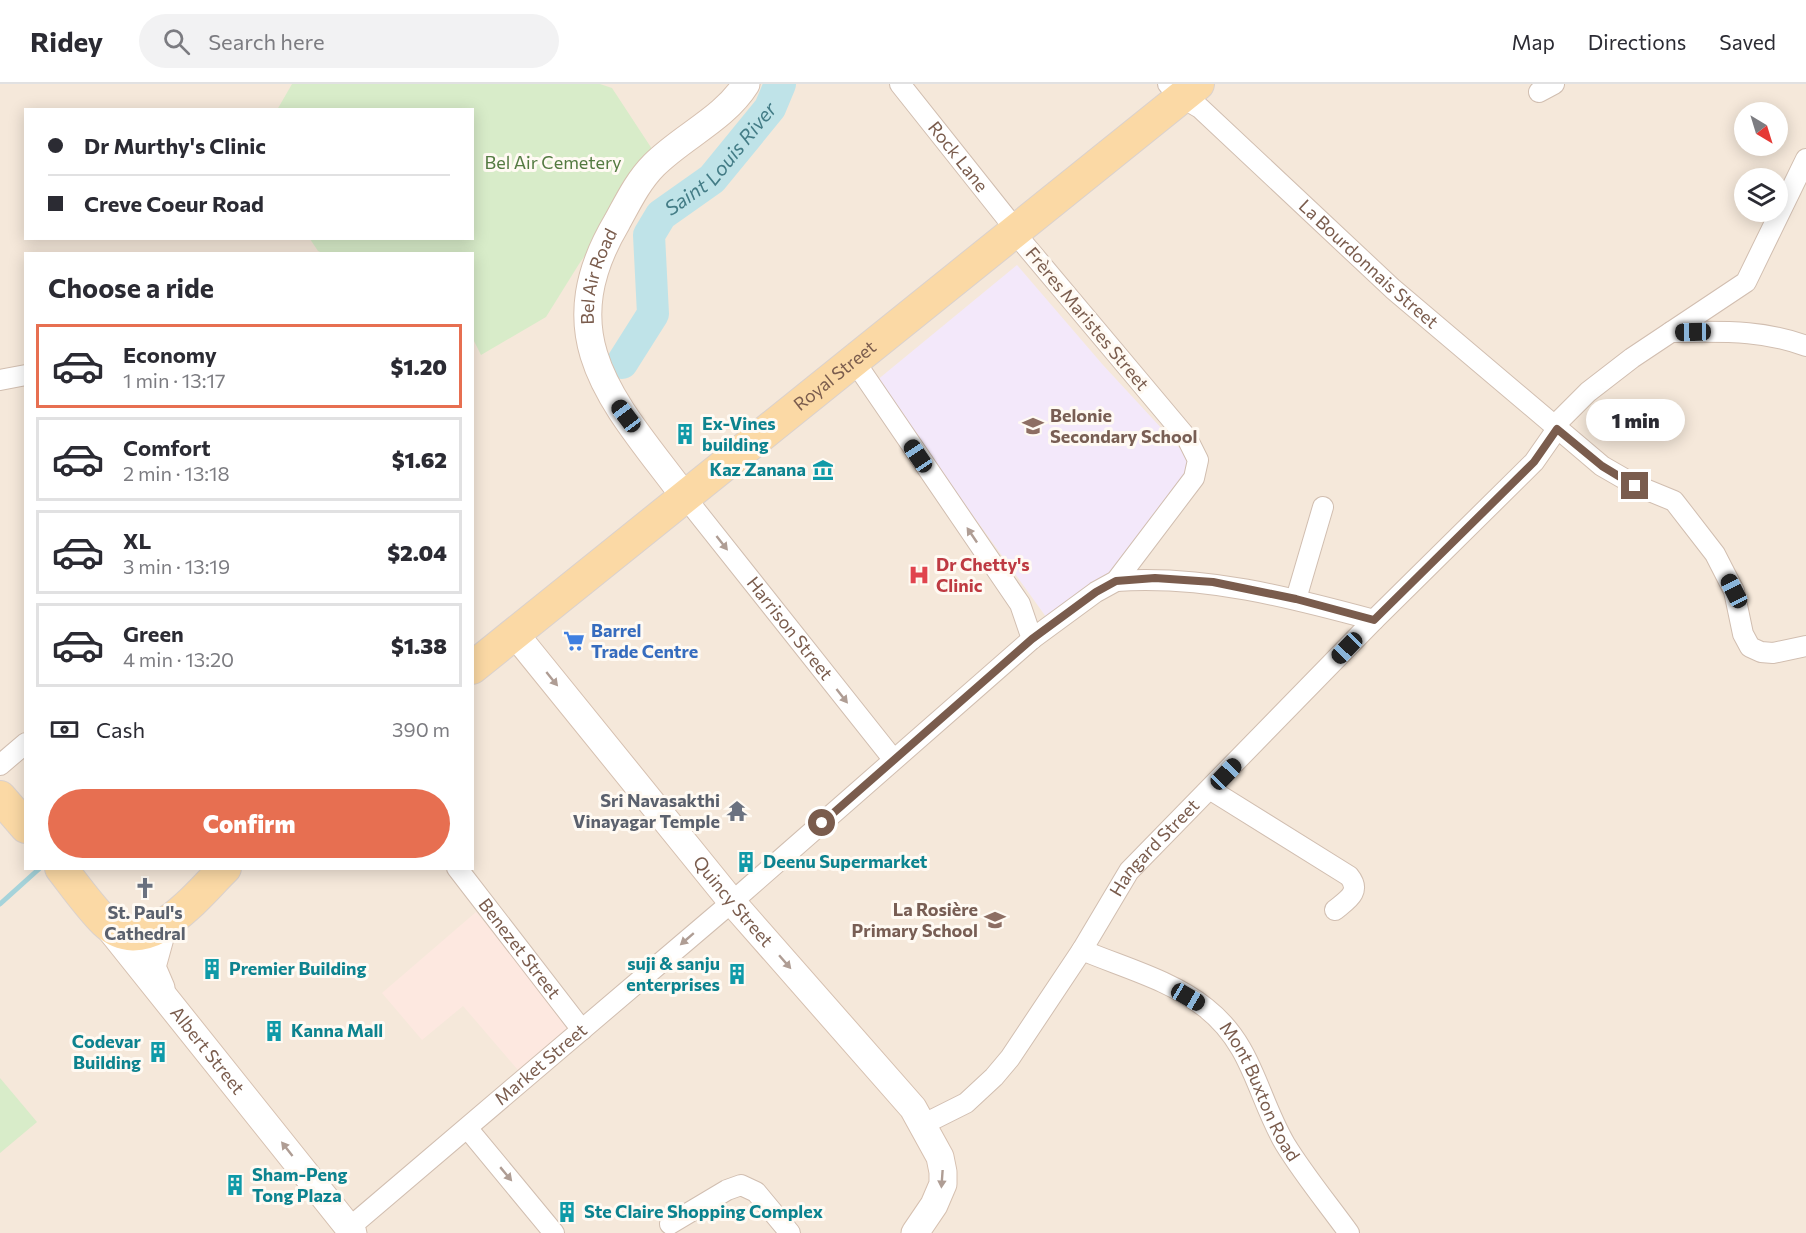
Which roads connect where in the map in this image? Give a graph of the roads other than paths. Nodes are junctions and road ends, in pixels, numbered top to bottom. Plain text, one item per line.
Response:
1 (746, 84) edge
2 (900, 84) edge
3 (1182, 88) edge
4 (1806, 159) edge
5 (1015, 231) junction
6 (1671, 332) junction
7 (1806, 346) edge
8 (855, 362) junction
9 (24, 375) edge
10 (0, 380) edge
11 (1557, 429) junction
12 (685, 497) junction
13 (1323, 507) dead end
14 (1116, 581) junction
15 (1296, 599) junction
16 (1374, 620) junction
17 (515, 634) junction
18 (1032, 639) junction
19 (1806, 646) edge
20 (474, 666) edge
21 (24, 745) edge
22 (893, 759) junction
23 (0, 765) edge
24 (1211, 790) junction
25 (0, 797) edge
26 (24, 825) edge
27 (63, 870) edge
28 (223, 870) edge
29 (459, 870) edge
30 (732, 902) junction
31 (1335, 910) dead end
32 (106, 924) junction
33 (163, 927) junction
34 (1082, 950) junction
35 (161, 989) junction
36 (582, 1030) junction
37 (918, 1117) junction
38 (468, 1129) junction
39 (670, 1224) dead end
40 (351, 1230) edge
41 (554, 1233) edge
42 (790, 1233) edge
43 (915, 1233) edge
44 (1349, 1233) edge

1 - 12 main road, Bel Air Road
2 - 5 street, Rock Lane
3 - 5 main road, Royal Street
3 - 11 street, La Bourdonnais Street
4 - 6 street, Hangard Street
5 - 8 main road, Royal Street
5 - 14 street, Frères Maristes Street
6 - 7 street
6 - 11 street, Hangard Street
8 - 12 main road, Royal Street
18 -> 8 street
9 - 10 street
11 - 16 street, Hangard Street
11 - 19 street, La Bourdonnais Street
12 - 17 main road, Royal Street
12 -> 22 street, Harrison Street
13 - 15 street
14 - 15 street
14 - 18 street, Market Street
15 - 16 street
16 - 24 street, Hangard Street
17 - 20 main road, Royal Street
17 -> 30 main road, Quincy Street
18 - 22 street, Market Street
21 - 23 street
22 - 30 street, Market Street
24 - 31 street
24 - 34 street, Hangard Street
25 - 26 main road
27 - 32 main road, Albert Street
28 - 33 main road
29 - 36 street, Benezet Street
30 -> 36 street, Market Street
30 -> 37 main road, Quincy Street
32 - 33 main road
32 - 35 main road, Albert Street
33 - 35 main road
34 - 37 street, Hangard Street
34 - 44 street, Mont Buxton Road
40 -> 35 main road, Albert Street
36 - 38 street, Market Street
37 -> 43 main road, Quincy Street
38 - 40 street, Market Street
38 -> 41 street
39 - 42 street

